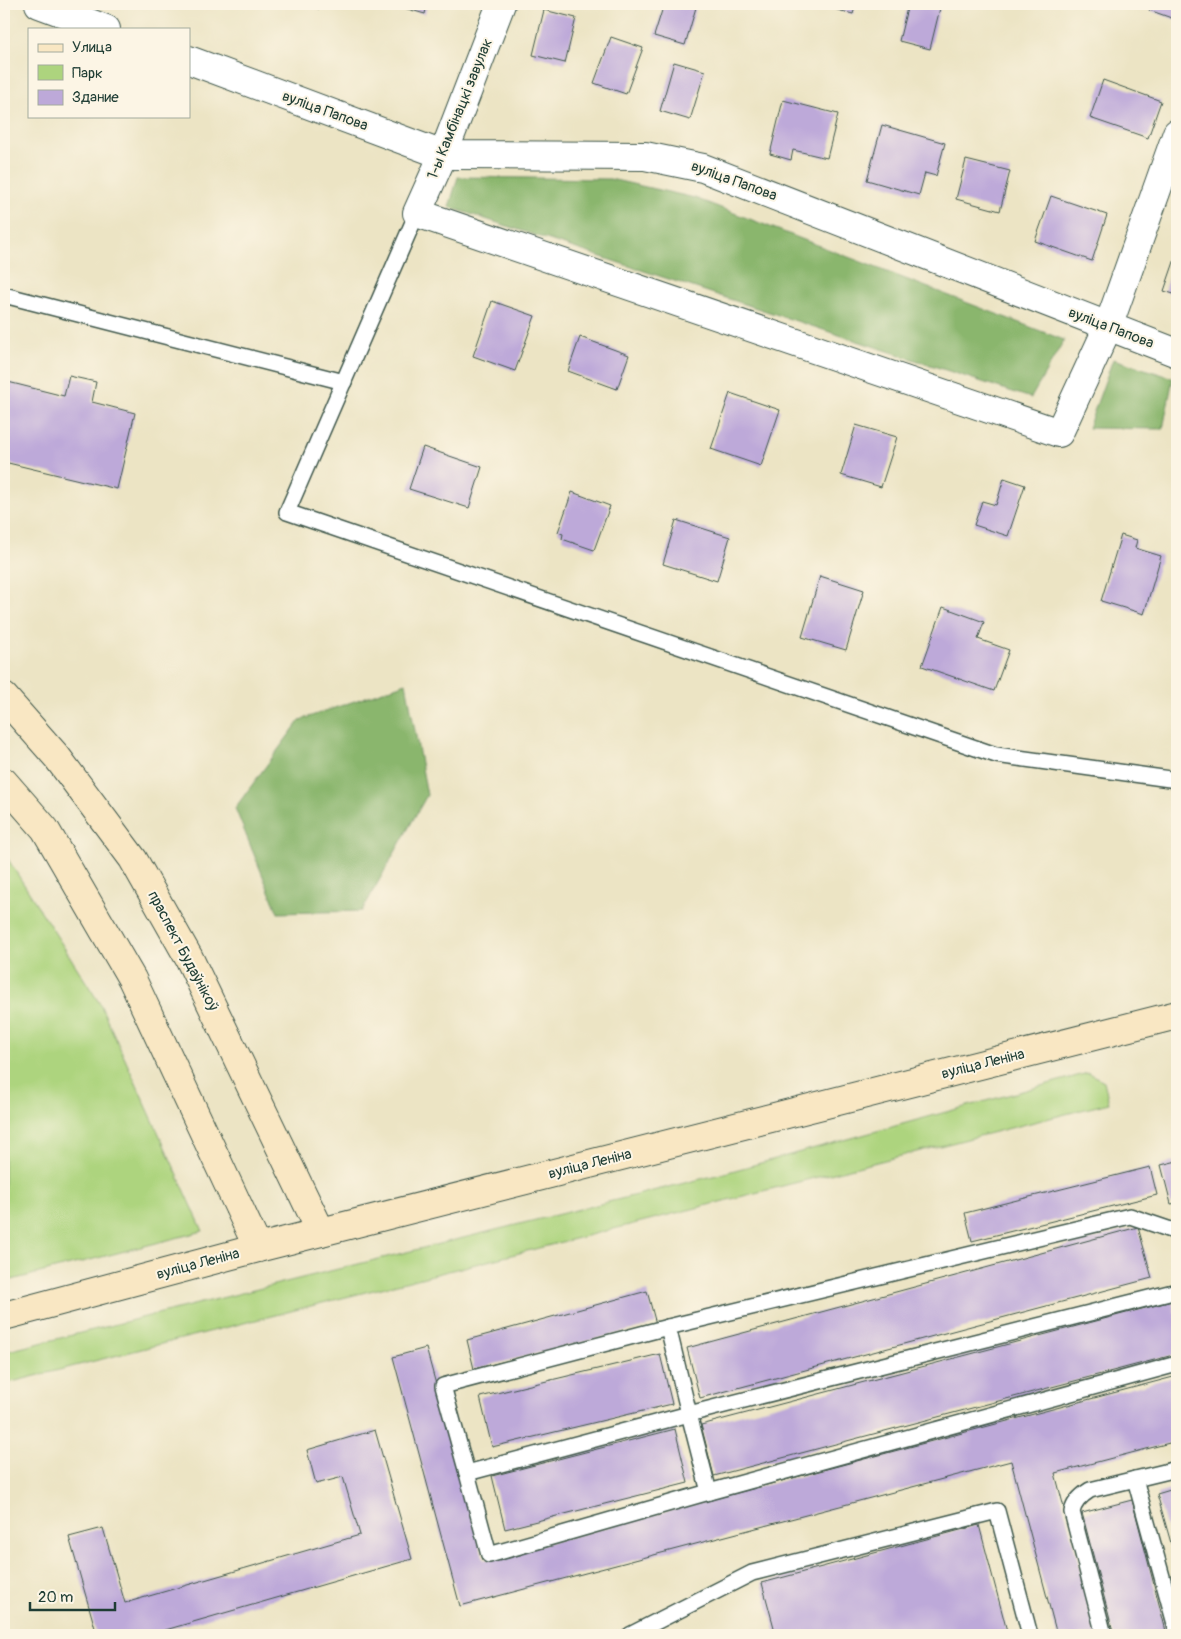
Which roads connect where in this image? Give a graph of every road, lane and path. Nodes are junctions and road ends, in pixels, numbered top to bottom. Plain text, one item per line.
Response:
1 (39, 4) edge
2 (501, 4) edge
3 (103, 28) edge
4 (190, 60) edge
5 (1177, 133) edge
6 (443, 155) junction
7 (417, 213) junction
8 (4, 295) edge
9 (1108, 326) junction
10 (1177, 353) edge
11 (344, 382) junction
12 (4, 697) edge
13 (1177, 780) edge
14 (4, 782) edge
15 (1177, 1015) edge
16 (321, 1232) junction
17 (1177, 1232) edge
18 (258, 1248) junction
19 (1177, 1291) edge
20 (4, 1316) edge
21 (668, 1327) junction
22 (1177, 1364) edge
23 (689, 1414) junction
24 (1177, 1469) edge
25 (467, 1473) junction
26 (1135, 1479) junction
27 (709, 1492) junction
28 (1177, 1631) edge
29 (630, 1635) edge
30 (1030, 1635) edge
31 (1104, 1635) edge

1 - 3 street
2 - 6 street, 1-ы Камбінацкі завулак
4 - 6 street, вуліца Папова
5 - 9 street
6 - 7 street, 1-ы Камбінацкі завулак
6 - 9 street, вуліца Папова
7 - 9 street
7 - 11 lane
8 - 11 lane
9 - 10 street, вуліца Папова
11 - 13 lane
12 - 16 main road, праспект Будаўнікоў
14 - 18 main road
15 - 16 main road, вуліца Леніна
16 - 18 main road, вуліца Леніна
17 - 21 lane
18 - 20 main road, вуліца Леніна
19 - 23 lane
21 - 23 lane
21 - 25 lane
22 - 27 lane
23 - 25 lane
23 - 27 lane
24 - 26 lane
25 - 27 lane
26 - 28 lane
26 - 31 lane
29 - 30 lane

